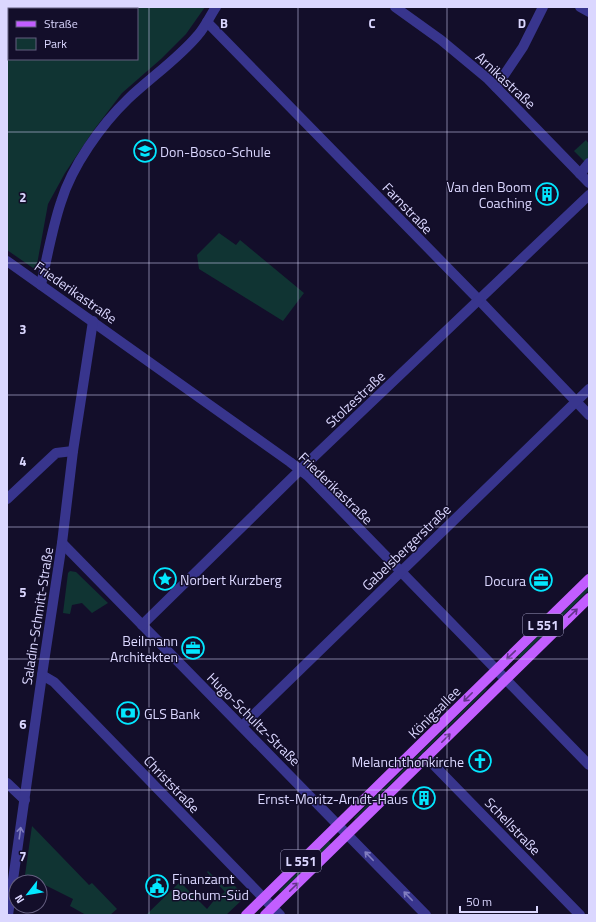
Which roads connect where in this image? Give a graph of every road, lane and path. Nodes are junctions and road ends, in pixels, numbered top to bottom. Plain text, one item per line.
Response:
1 (216, 7) edge
2 (395, 7) edge
3 (543, 7) edge
4 (580, 7) edge
5 (589, 12) edge
6 (206, 22) junction
7 (496, 87) junction
8 (589, 163) edge
9 (580, 174) junction
10 (589, 183) edge
11 (589, 195) edge
12 (7, 261) edge
13 (41, 285) junction
14 (479, 300) junction
15 (93, 321) junction
16 (589, 389) edge
17 (576, 402) junction
18 (589, 415) edge
19 (73, 451) junction
20 (300, 470) junction
21 (7, 499) edge
22 (62, 543) junction
23 (401, 572) junction
24 (589, 579) edge
25 (589, 598) edge
26 (142, 625) junction
27 (496, 670) junction
28 (42, 675) junction
29 (505, 680) junction
30 (242, 726) junction
31 (426, 757) junction
32 (589, 765) edge
33 (9, 788) edge
34 (25, 800) junction
35 (339, 825) junction
36 (348, 834) junction
37 (14, 874) edge
38 (263, 898) junction
39 (272, 913) edge
40 (246, 915) edge
41 (426, 915) edge
42 (580, 915) edge

1 - 6 street
2 - 7 street, Arnikastraße
3 - 7 street
4 - 5 street
6 - 13 street
6 - 14 street, Farnstraße
7 - 9 street, Arnikastraße
8 - 9 street
9 - 10 street, Arnikastraße
11 - 14 street, Stolzestraße
12 - 13 street, Friederikastraße
13 - 15 street, Friederikastraße
14 - 17 street, Farnstraße
14 - 20 street, Stolzestraße
15 - 19 street, Saladin-Schmitt-Straße
15 - 20 street, Friederikastraße
16 - 17 street, Gabelsbergerstraße
17 - 18 street, Farnstraße
17 - 23 street, Gabelsbergerstraße
19 - 21 street
19 - 22 street, Saladin-Schmitt-Straße
20 - 23 street, Friederikastraße
20 - 26 street, Stolzestraße
22 - 26 street, Hugo-Schultz-Straße
22 - 28 street, Saladin-Schmitt-Straße
23 - 27 street, Friederikastraße
23 - 30 street, Gabelsbergerstraße
24 -> 27 main road, Königsallee / L 551
29 -> 25 main road, Königsallee / L 551
26 - 30 street, Hugo-Schultz-Straße
27 - 29 street, Friederikastraße
27 -> 35 main road, Königsallee / L 551
28 - 34 street, Saladin-Schmitt-Straße
28 - 38 street, Christstraße
31 -> 29 main road, Königsallee / L 551
29 - 32 street, Friederikastraße
30 - 35 street, Hugo-Schultz-Straße
31 - 36 main road, Königsallee / L 551
31 - 42 street, Schellstraße
33 - 34 street
37 -> 34 street, Saladin-Schmitt-Straße
35 - 36 street, Hugo-Schultz-Straße
35 - 38 main road, Königsallee / L 551
39 -> 36 main road, Königsallee / L 551
41 -> 36 street, Hugo-Schultz-Straße
38 - 39 street, Christstraße
38 - 40 main road, Königsallee / L 551

